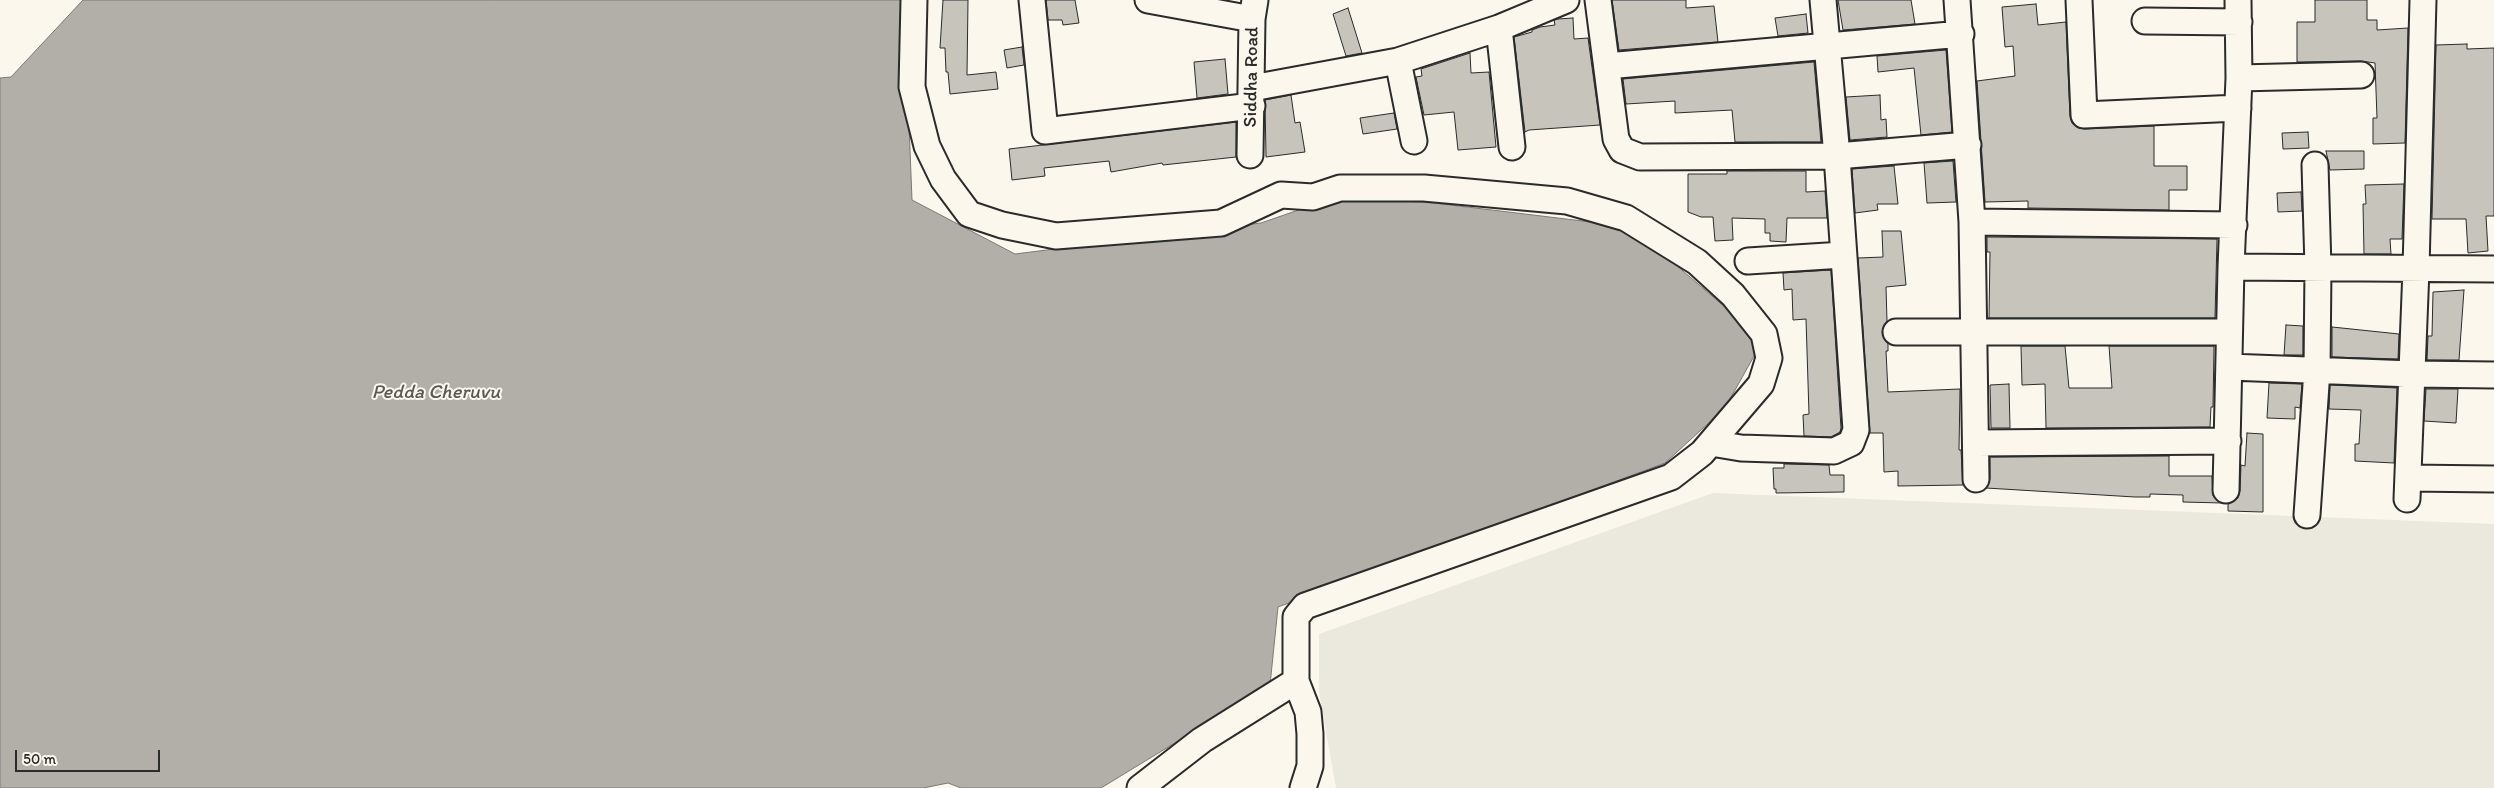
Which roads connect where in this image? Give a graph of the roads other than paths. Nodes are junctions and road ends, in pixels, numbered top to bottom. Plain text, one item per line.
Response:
1 (914, 0) edge
2 (1032, 0) edge
3 (1148, 0) edge
4 (1566, 0) edge
5 (1598, 0) edge
6 (1823, 0) edge
7 (1957, 0) edge
8 (2079, 0) edge
9 (2423, 0) edge
10 (1254, 10) edge
11 (2238, 11) edge
12 (2145, 21) dead end
13 (1499, 28) junction
14 (1961, 34) junction
15 (1828, 45) junction
16 (1398, 61) junction
17 (1607, 66) junction
18 (2361, 75) dead end
19 (2239, 78) junction
20 (1252, 97) junction
21 (2238, 108) junction
22 (1414, 141) dead end
23 (1968, 145) junction
24 (1512, 147) dead end
25 (1250, 155) dead end
26 (1837, 156) junction
27 (2316, 165) dead end
28 (1972, 222) junction
29 (2234, 226) junction
30 (1844, 255) junction
31 (1748, 261) dead end
32 (2231, 267) junction
33 (2318, 268) junction
34 (2416, 269) junction
35 (2494, 269) edge
36 (1896, 332) dead end
37 (1974, 332) junction
38 (2229, 332) junction
39 (2228, 367) junction
40 (2317, 370) junction
41 (2412, 374) junction
42 (2494, 375) edge
43 (2228, 441) junction
44 (1711, 443) junction
45 (1976, 443) junction
46 (1976, 479) dead end
47 (2494, 479) edge
48 (2226, 490) dead end
49 (2307, 515) dead end
50 (1296, 681) junction
51 (1140, 788) edge
52 (1303, 788) edge

1 - 44 street
2 - 20 street
3 - 10 street
4 - 13 street
5 - 17 street
6 - 15 street
7 - 14 street
8 - 21 street
9 - 34 street
10 - 20 street, Siddha Road
11 - 12 street
11 - 19 street
13 - 16 street
13 - 24 street
14 - 15 street
14 - 23 street
15 - 17 street
15 - 26 street
16 - 20 street
16 - 22 street
17 - 26 street
18 - 19 street
19 - 21 street
20 - 25 street, Siddha Road
21 - 29 street
23 - 26 street
23 - 28 street
26 - 30 street
27 - 33 street
28 - 29 street
28 - 37 street
29 - 32 street
30 - 31 street
30 - 44 street
32 - 33 street
32 - 38 street
33 - 34 street
33 - 40 street
34 - 35 street
34 - 41 street
36 - 37 street
37 - 38 street
37 - 45 street
38 - 39 street
39 - 40 street
39 - 43 street
40 - 41 street
40 - 49 street
41 - 42 street
41 - 47 street
43 - 45 street
43 - 48 street
44 - 50 street
45 - 46 street
50 - 51 street
50 - 52 street

